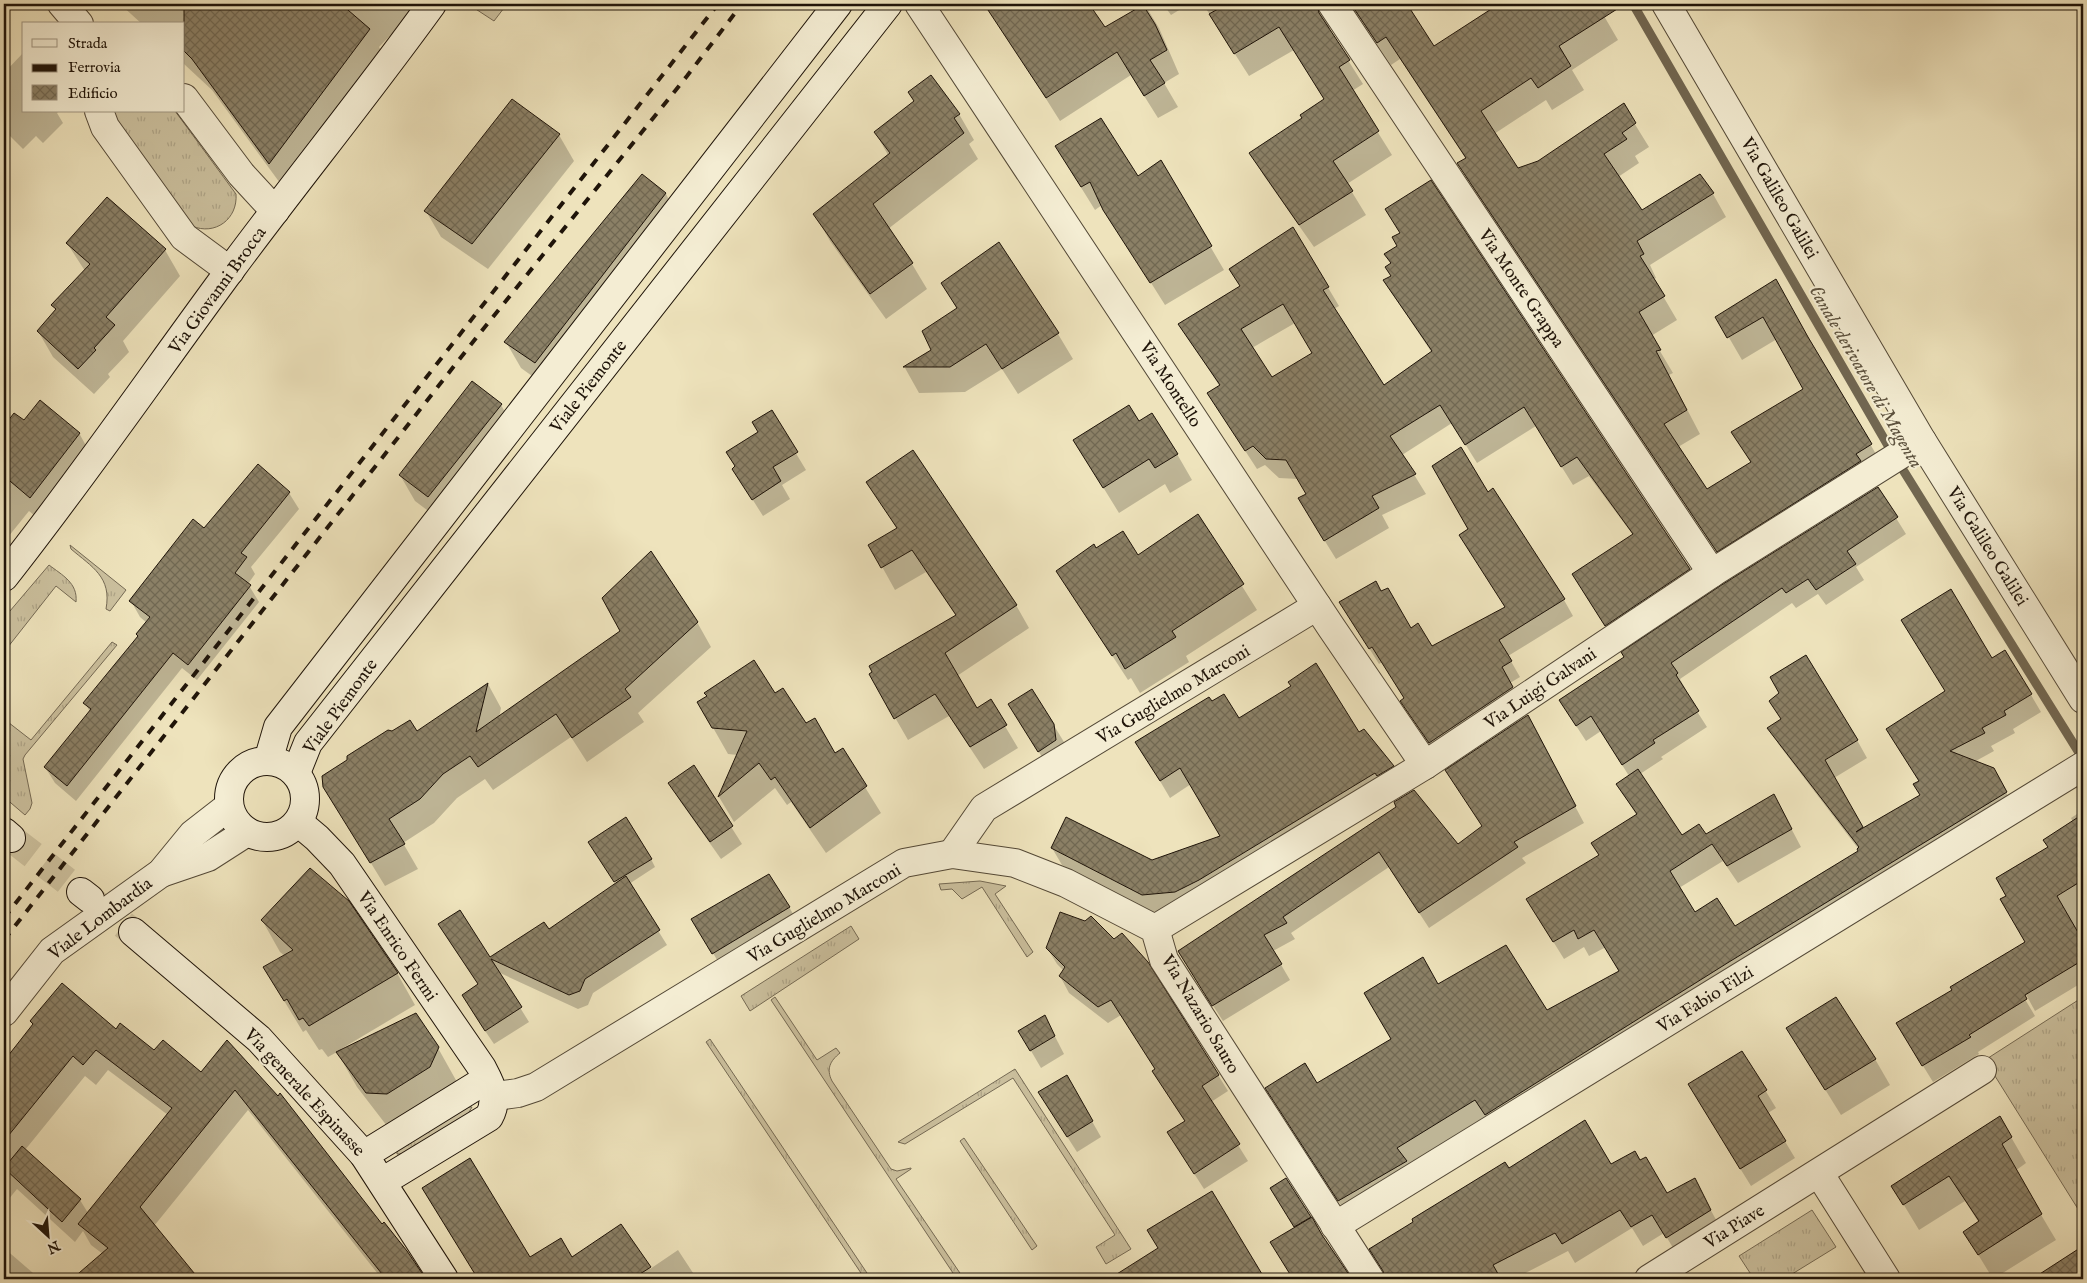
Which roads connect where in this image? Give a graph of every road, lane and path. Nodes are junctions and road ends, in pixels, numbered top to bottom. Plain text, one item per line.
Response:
1 (62, 4) edge
2 (432, 4) edge
3 (838, 4) edge
4 (888, 4) edge
5 (919, 4) edge
6 (1332, 4) edge
7 (1666, 4) edge
8 (77, 22) edge
9 (185, 99) edge
10 (99, 112) edge
11 (275, 211) junction
12 (230, 271) junction
13 (1916, 445) junction
14 (1712, 573) junction
15 (4, 577) edge
16 (1317, 606) junction
17 (2083, 699) edge
18 (268, 761) junction
19 (1425, 765) junction
20 (2079, 769) edge
21 (296, 773) junction
22 (229, 806) junction
23 (298, 822) junction
24 (247, 832) junction
25 (952, 854) junction
26 (161, 873) junction
27 (1155, 929) junction
28 (133, 932) tunnel mouth
29 (4, 1012) edge
30 (1982, 1070) dead end
31 (491, 1087) junction
32 (364, 1155) junction
33 (1819, 1173) junction
34 (382, 1182) junction
35 (1335, 1226) junction
36 (444, 1279) edge
37 (1370, 1279) edge
38 (1649, 1279) edge
39 (1886, 1279) edge

1 - 8 street
2 - 11 street, Via Giovanni Brocca
3 - 18 street, Viale Piemonte
4 - 21 street, Viale Piemonte
5 - 16 street, Via Montello
6 - 14 street, Via Monte Grappa
7 - 13 street, Via Galileo Galilei
9 - 11 street
10 - 12 street
11 - 12 street, Via Giovanni Brocca
12 - 15 street, Via Giovanni Brocca
13 - 14 street, Via Luigi Galvani
13 - 17 street, Via Galileo Galilei
14 - 19 street, Via Luigi Galvani
16 - 19 street, Via Montello
16 - 25 street, Via Guglielmo Marconi
18 - 21 street
18 - 22 street
19 - 27 street, Via Luigi Galvani
20 - 35 street, Via Fabio Filzi
21 - 23 street
22 - 24 street
22 - 26 street, Viale Lombardia
23 - 24 street
23 - 31 street, Via Enrico Fermi
24 - 26 street, Viale Lombardia
25 - 27 street
25 - 31 street, Via Guglielmo Marconi
26 - 29 street, Viale Lombardia
27 - 35 street, Via Nazario Sauro
28 - 32 street, Via generale Espinasse
30 - 33 street, Via Piave
31 - 32 street, Via Guglielmo Marconi
31 - 34 street
32 - 34 street, Via generale Espinasse
33 - 38 street, Via Piave
33 - 39 street
34 - 36 street, Via generale Espinasse
35 - 37 street, Via Nazario Sauro

